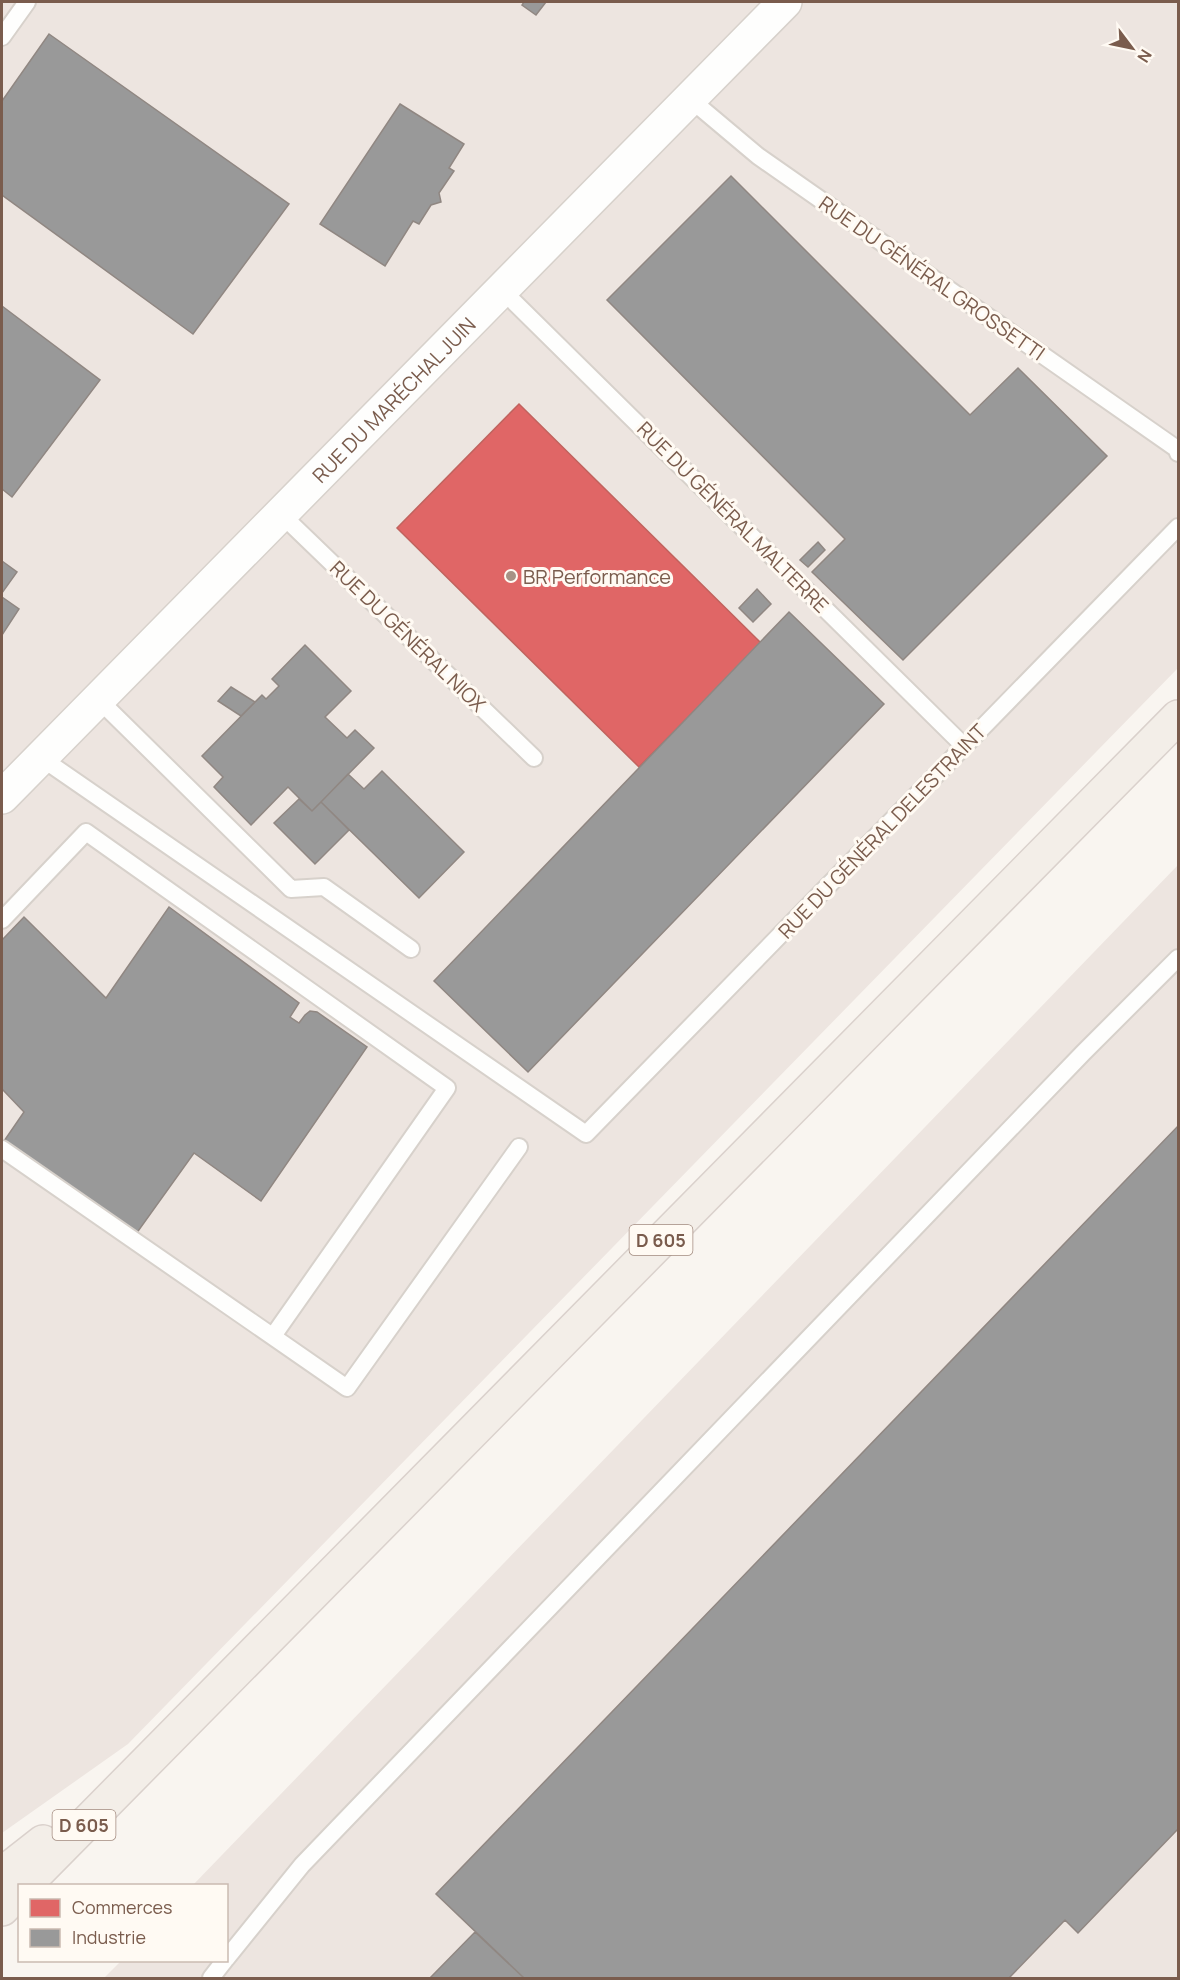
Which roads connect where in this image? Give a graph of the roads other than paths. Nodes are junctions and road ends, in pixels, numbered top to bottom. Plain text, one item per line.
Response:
1 (27, 2) edge
2 (785, 2) edge
3 (2, 37) edge
4 (689, 98) junction
5 (501, 289) junction
6 (1179, 453) edge
7 (281, 514) junction
8 (1179, 527) edge
9 (98, 699) junction
10 (1179, 717) edge
11 (964, 746) junction
12 (40, 757) junction
13 (534, 758) dead end
14 (2, 797) edge
15 (2, 920) edge
16 (411, 949) dead end
17 (1179, 958) edge
18 (519, 1147) dead end
19 (2, 1149) edge
20 (273, 1336) junction
21 (144, 1764) junction
22 (2, 1874) edge
23 (26, 1884) edge
24 (18, 1892) edge
25 (2, 1909) edge
26 (228, 1958) edge
27 (224, 1962) edge
28 (211, 1978) edge

1 - 3 lane
2 - 4 street, RUE DU MARÉCHAL JUIN
4 - 5 street, RUE DU MARÉCHAL JUIN
4 - 6 lane, RUE DU GÉNÉRAL GROSSETTI
5 - 7 street, RUE DU MARÉCHAL JUIN
5 - 11 lane, RUE DU GÉNÉRAL MALTERRE
7 - 9 street, RUE DU MARÉCHAL JUIN
7 - 13 lane, RUE DU GÉNÉRAL NIOX
8 - 11 lane, RUE DU GÉNÉRAL DELESTRAINT
9 - 12 street, RUE DU MARÉCHAL JUIN
9 - 16 lane
10 - 21 main road, D 605
11 - 12 lane, RUE DU GÉNÉRAL DELESTRAINT
12 - 14 street, RUE DU MARÉCHAL JUIN
15 - 20 lane
17 - 26 lane
18 - 20 lane
19 - 20 lane
21 - 22 main road
21 - 23 main road, D 605
24 - 25 main road
27 - 28 lane

